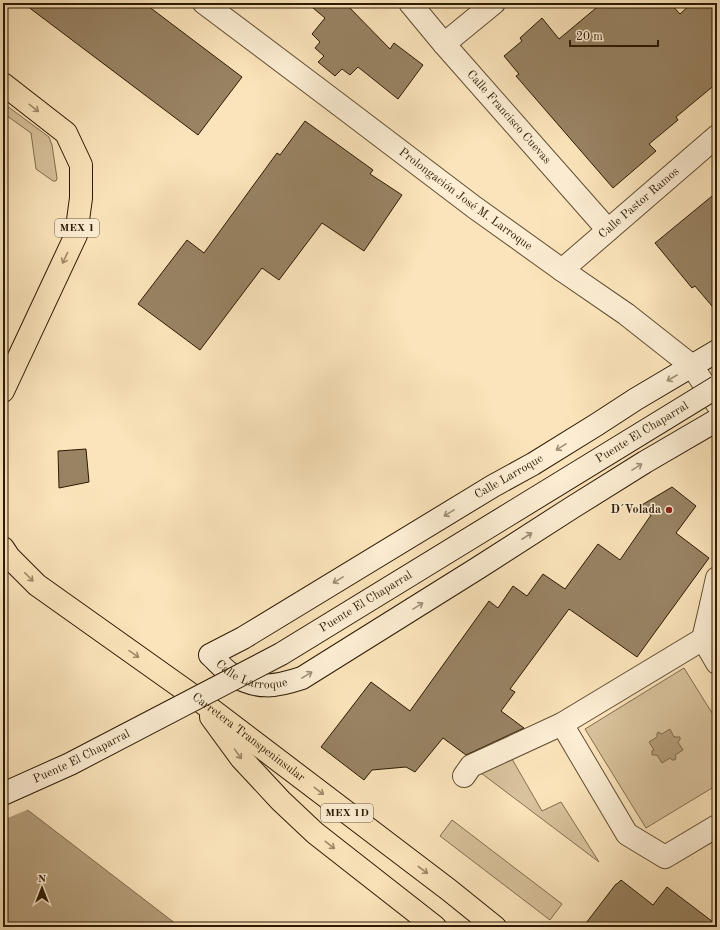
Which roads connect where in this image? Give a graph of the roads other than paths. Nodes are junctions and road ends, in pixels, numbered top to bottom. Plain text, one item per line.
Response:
1 (204, 3) edge
2 (410, 3) edge
3 (494, 3) edge
4 (444, 44) junction
5 (3, 84) edge
6 (717, 136) edge
7 (608, 230) junction
8 (562, 270) junction
9 (717, 351) edge
10 (692, 366) junction
11 (717, 387) edge
12 (3, 391) edge
13 (717, 404) edge
14 (717, 420) edge
15 (3, 548) edge
16 (717, 578) edge
17 (714, 603) edge
18 (703, 639) junction
19 (717, 664) edge
20 (199, 700) junction
21 (562, 724) junction
22 (464, 776) dead end
23 (3, 794) edge
24 (717, 826) edge
25 (433, 925) edge
26 (495, 927) edge

1 - 8 street, Prolongación José M. Larroque
2 - 4 street, Calle Francisco Cuevas
3 - 4 street
4 - 7 street, Calle Francisco Cuevas
5 -> 12 highway, MEX 1
6 - 7 street, Calle Pastor Ramos
7 - 8 street, Calle Pastor Ramos
8 - 10 street, Prolongación José M. Larroque
9 - 10 street, Calle Larroque
10 - 13 street, Prolongación José M. Larroque
10 -> 14 street, Calle Larroque
11 - 23 street, Puente El Chaparral, bridge
15 -> 20 highway, Carretera Transpeninsular / MEX 1D
16 - 17 street
17 - 18 street
18 - 19 street
18 - 21 street
20 -> 25 highway
20 -> 26 highway, Carretera Transpeninsular / MEX 1D
21 - 22 street
21 - 24 street

